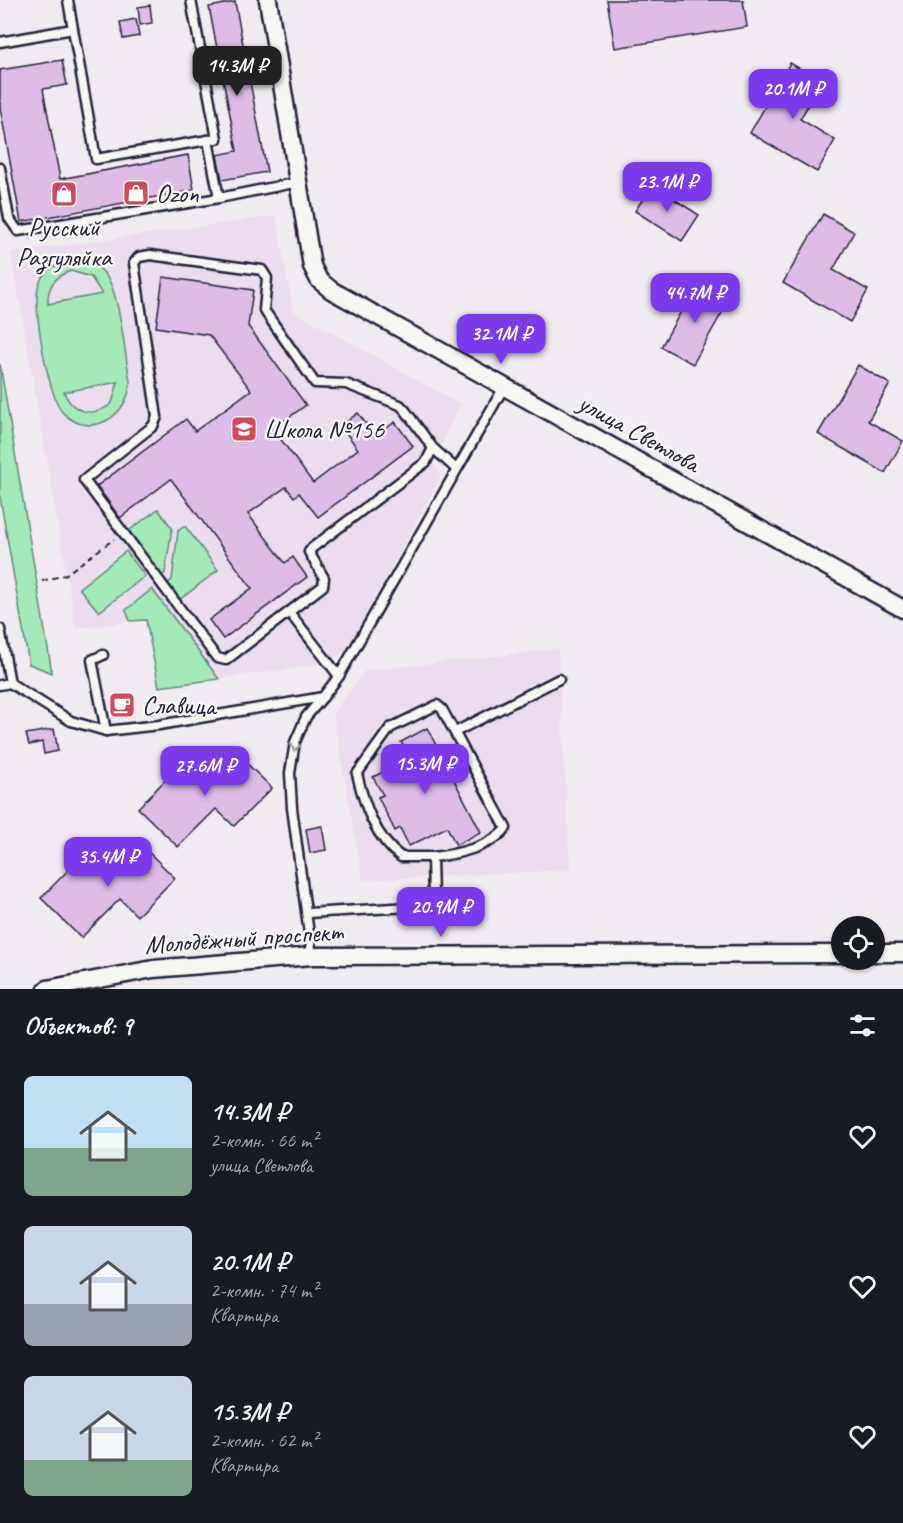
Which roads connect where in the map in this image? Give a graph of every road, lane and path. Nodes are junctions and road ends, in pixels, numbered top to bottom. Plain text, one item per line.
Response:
1 (68, 0) edge
2 (191, 0) edge
3 (268, 0) edge
4 (73, 28) junction
5 (0, 42) edge
6 (208, 140) junction
7 (0, 168) edge
8 (300, 182) junction
9 (219, 198) junction
10 (504, 387) junction
11 (433, 448) junction
12 (456, 469) junction
13 (122, 533) junction
14 (42, 581) dead end
15 (903, 609) edge
16 (289, 612) junction
17 (0, 629) edge
18 (103, 655) dead end
19 (339, 676) junction
20 (560, 679) dead end
21 (10, 683) junction
22 (0, 685) edge
23 (323, 697) junction
24 (106, 731) junction
25 (455, 732) junction
26 (432, 858) junction
27 (308, 913) junction
28 (885, 953) edge
29 (903, 953) edge
30 (831, 954) edge
31 (312, 956) junction
32 (71, 987) edge
33 (47, 989) edge

1 - 4 lane
2 - 6 lane
3 - 8 street, улица Светлова
4 - 5 lane
4 - 6 lane
6 - 9 lane
7 - 9 lane
8 - 9 lane
8 - 10 street, улица Светлова
10 - 12 lane
10 - 15 street, улица Светлова
11 - 12 lane
11 - 13 lane
11 - 16 lane
12 - 19 lane
13 - 14 path
13 - 16 lane
16 - 19 lane
17 - 21 lane
18 - 24 lane
19 - 23 lane
20 - 25 lane
21 - 22 lane
21 - 24 lane
23 - 24 lane
23 -> 27 lane
25 - 26 lane
25 - 26 lane
26 - 27 lane
27 - 31 lane
28 - 29 street
30 - 31 street, Молодёжный проспект
31 - 32 street, Молодёжный проспект
32 - 33 street, Молодёжный проспект

